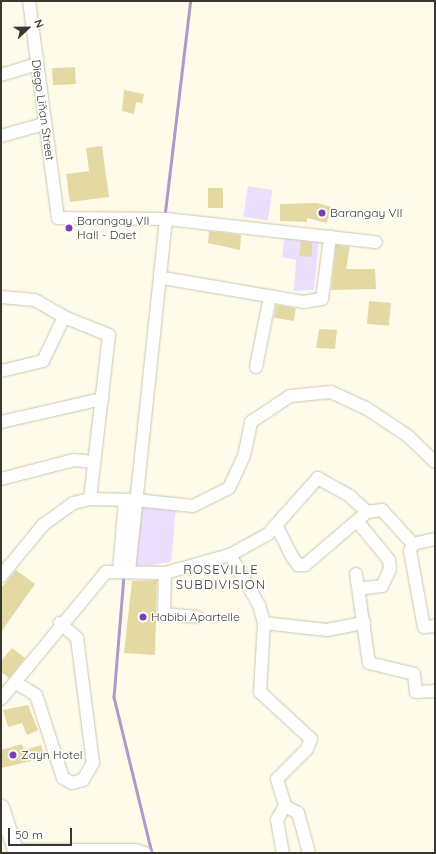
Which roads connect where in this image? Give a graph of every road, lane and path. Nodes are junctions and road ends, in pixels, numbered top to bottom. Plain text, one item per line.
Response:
1 (30, 1) edge
2 (36, 64) junction
3 (1, 74) edge
4 (44, 124) junction
5 (1, 136) edge
6 (166, 219) junction
7 (330, 237) junction
8 (376, 242) dead end
9 (163, 278) junction
10 (270, 296) junction
11 (1, 297) edge
12 (64, 317) junction
13 (256, 367) dead end
14 (1, 371) edge
15 (102, 400) junction
16 (1, 422) edge
17 (94, 462) junction
18 (435, 462) edge
19 (1, 479) edge
20 (90, 499) junction
21 (131, 500) junction
22 (367, 512) junction
23 (357, 521) junction
24 (276, 525) junction
25 (435, 539) edge
26 (413, 544) junction
27 (230, 555) junction
28 (3, 569) edge
29 (124, 571) junction
30 (165, 573) junction
31 (356, 574) dead end
32 (359, 589) junction
33 (197, 617) dead end
34 (264, 623) junction
35 (364, 623) junction
36 (60, 624) junction
37 (435, 626) edge
38 (16, 683) junction
39 (435, 692) edge
40 (1, 699) edge
41 (285, 806) junction
42 (1, 807) edge
43 (15, 851) edge
44 (146, 853) edge
45 (283, 853) edge
46 (309, 853) edge

1 - 2 street, Diego Liñan Street
2 - 3 street
2 - 4 street, Diego Liñan Street
4 - 5 street
4 - 6 street, Diego Liñan Street
6 - 7 street
6 - 9 street
7 - 8 street
7 - 10 street
9 - 10 street
9 - 21 street
10 - 13 street
11 - 12 street
12 - 14 street
12 - 15 street
15 - 16 street
15 - 17 street
17 - 19 street
17 - 20 street
18 - 21 street
20 - 21 street
20 - 28 street
21 - 29 street
22 - 23 street
22 - 24 street
22 - 26 street
23 - 24 street
23 - 32 street
24 - 27 street
25 - 26 street
26 - 37 street
27 - 30 street
27 - 34 street
29 - 30 street
29 - 36 street
30 - 33 street
31 - 32 street
32 - 35 street
34 - 35 street
34 - 41 street
35 - 39 street
36 - 38 street
36 - 38 street
38 - 40 street
41 - 45 street
41 - 46 street
42 - 43 main road
43 - 44 street

